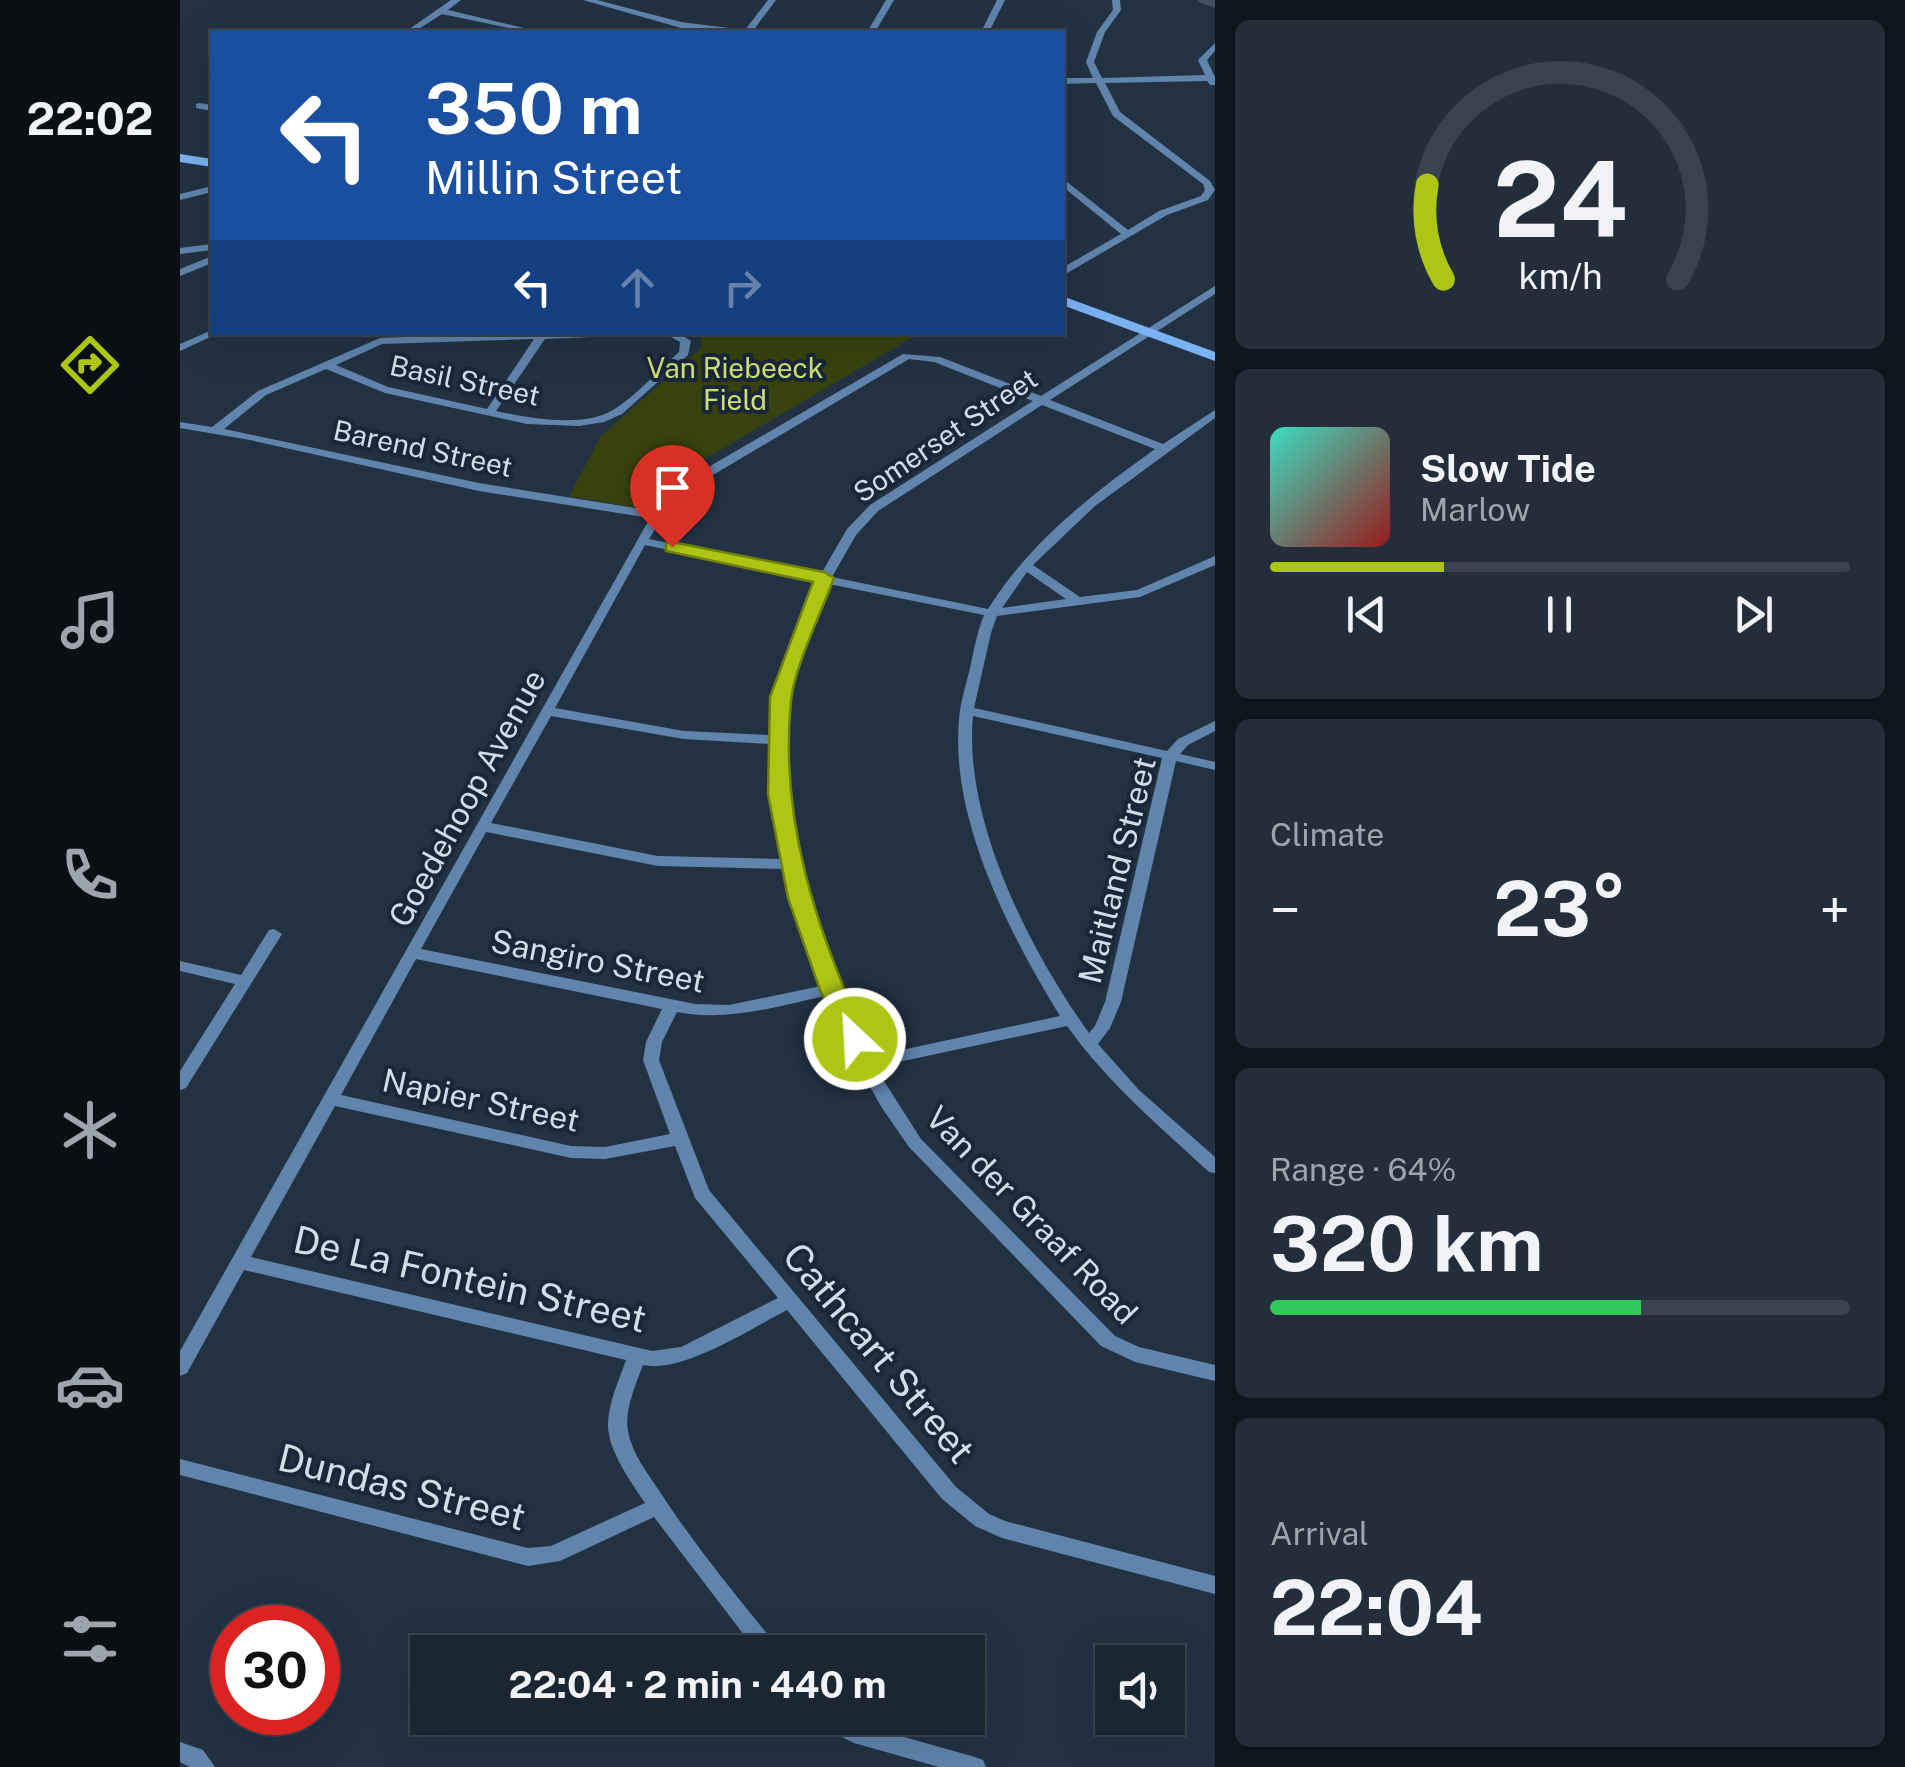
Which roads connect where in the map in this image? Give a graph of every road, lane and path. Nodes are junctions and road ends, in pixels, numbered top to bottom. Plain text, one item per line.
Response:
1 (456, 0) edge
2 (586, 0) edge
3 (772, 0) edge
4 (890, 0) edge
5 (1001, 0) edge
6 (1118, 0) edge
7 (442, 10) junction
8 (413, 30) edge
9 (528, 30) edge
10 (727, 30) edge
11 (748, 30) edge
12 (871, 30) edge
13 (986, 30) edge
14 (1215, 46) edge
15 (1097, 80) junction
16 (1065, 81) edge
17 (1213, 82) edge
18 (199, 106) dead end
19 (210, 108) edge
20 (180, 150) edge
21 (210, 156) edge
22 (180, 158) edge
23 (210, 164) edge
24 (1065, 183) edge
25 (210, 190) edge
26 (180, 197) edge
27 (1127, 234) junction
28 (210, 247) edge
29 (180, 250) edge
30 (210, 260) edge
31 (1065, 271) edge
32 (180, 274) edge
33 (1215, 288) edge
34 (1065, 298) edge
35 (1151, 330) junction
36 (210, 335) edge
37 (542, 335) edge
38 (674, 335) edge
39 (180, 348) edge
40 (1215, 353) edge
41 (325, 364) junction
42 (1040, 401) junction
43 (490, 412) junction
44 (1215, 413) edge
45 (180, 426) edge
46 (216, 430) junction
47 (1165, 449) junction
48 (656, 515) junction
49 (641, 541) junction
50 (1215, 560) edge
51 (1027, 566) junction
52 (824, 578) junction
53 (1078, 602) junction
54 (991, 613) junction
55 (966, 710) junction
56 (547, 711) junction
57 (1215, 724) edge
58 (777, 740) junction
59 (1170, 756) junction
60 (1215, 766) edge
61 (482, 826) junction
62 (790, 864) junction
63 (274, 934) dead end
64 (413, 952) junction
65 (180, 966) edge
66 (245, 981) junction
67 (832, 990) junction
68 (671, 1006) junction
69 (1073, 1019) junction
70 (1088, 1044) junction
71 (867, 1063) junction
72 (180, 1084) edge
73 (331, 1099) junction
74 (678, 1139) junction
75 (1215, 1167) edge
76 (241, 1262) junction
77 (791, 1300) junction
78 (637, 1356) junction
79 (180, 1368) edge
80 (1215, 1373) edge
81 (180, 1467) edge
82 (658, 1506) junction
83 (1215, 1585) edge
84 (755, 1635) edge
85 (864, 1735) edge
86 (180, 1752) edge
87 (204, 1767) edge
88 (975, 1767) edge

1 - 7 street
2 - 10 street
3 - 11 street
4 - 12 street
5 - 13 street
6 - 15 street
7 - 8 street
7 - 9 street
14 - 17 street
15 - 16 street
15 - 17 street
15 - 27 street
18 - 19 street
20 - 21 street
22 - 23 street
24 - 27 street
25 - 26 street
27 - 31 street
28 - 29 street
30 - 32 street
33 - 35 street, Somerset Street
34 - 35 street
35 - 40 street
35 - 42 street, Somerset Street
36 - 39 street
37 - 41 street
37 - 43 street
38 - 43 street, Basil Street
41 - 43 street, Basil Street
41 - 46 street
42 - 47 street
42 - 48 street, Goedehoop Avenue
42 - 52 street, Somerset Street
44 - 47 street
45 - 46 street, Barend Street
46 - 48 street, Barend Street
47 - 51 street
48 - 49 street, Goedehoop Avenue
49 - 52 street
49 - 56 street, Goedehoop Avenue
50 - 53 street
51 - 53 street
51 - 54 street
52 - 54 street
52 - 58 street, Van der Graaf Road
53 - 54 street
54 - 55 street
55 - 59 street
55 - 69 street
56 - 58 street
56 - 61 street, Goedehoop Avenue
57 - 59 street, Maitland Street
58 - 62 street, Van der Graaf Road
59 - 60 street
59 - 70 street, Maitland Street
61 - 62 street
61 - 64 street, Goedehoop Avenue
62 - 67 street, Van der Graaf Road
63 - 66 street
64 - 68 street, Sangiro Street
64 - 73 street, Goedehoop Avenue
65 - 66 street
66 - 72 street
67 - 68 street, Sangiro Street
67 - 71 street, Van der Graaf Road
68 - 74 street, Cathcart Street
69 - 70 street
69 - 71 street
70 - 75 street
71 - 80 street, Van der Graaf Road
73 - 74 street, Napier Street
73 - 76 street, Goedehoop Avenue
74 - 77 street, Cathcart Street
76 - 78 street, De La Fontein Street
76 - 79 street, Goedehoop Avenue
77 - 78 street, De La Fontein Street
77 - 83 street, Cathcart Street
78 - 82 street
81 - 82 street, Dundas Street
82 - 84 street
85 - 88 street
86 - 87 street

